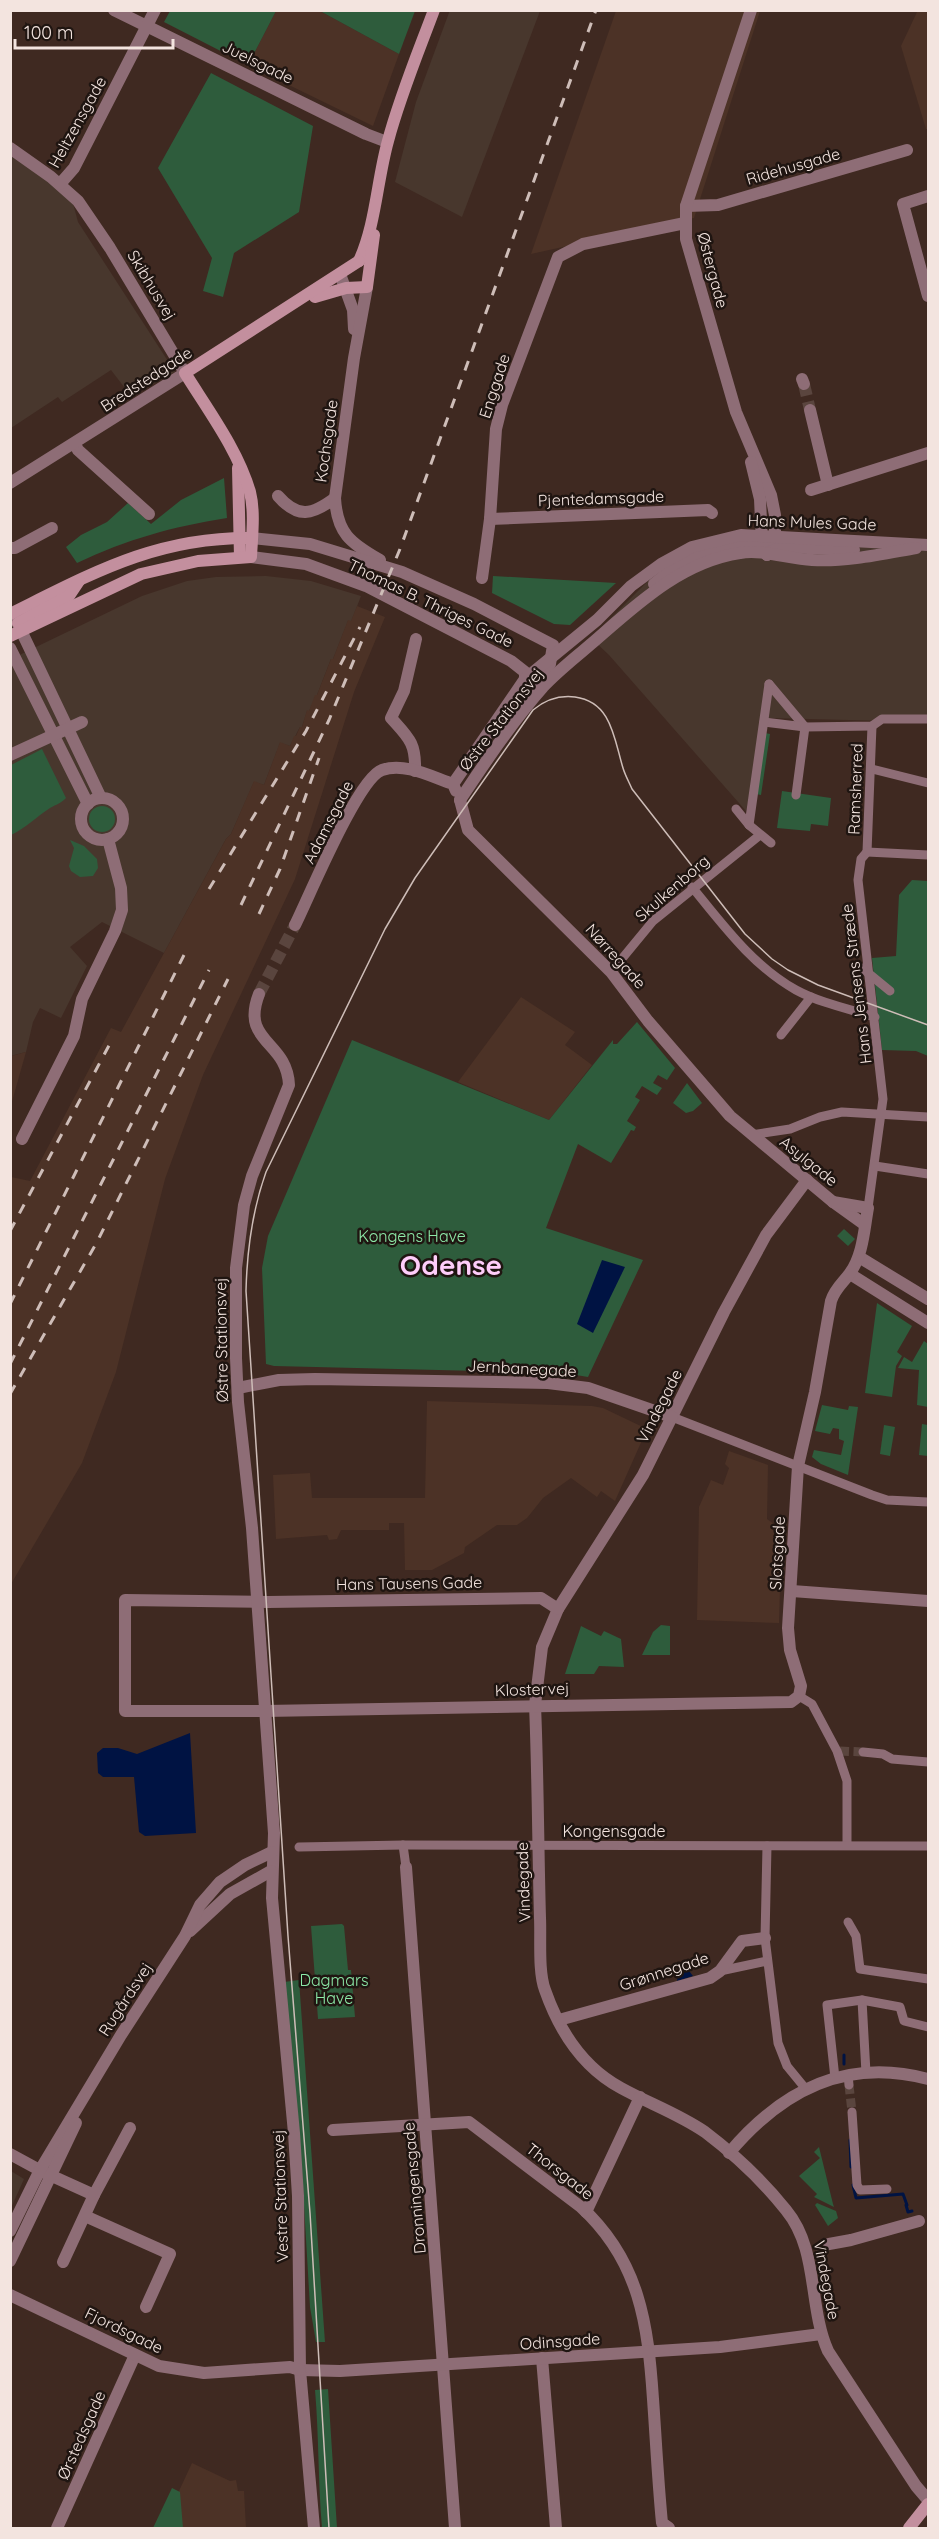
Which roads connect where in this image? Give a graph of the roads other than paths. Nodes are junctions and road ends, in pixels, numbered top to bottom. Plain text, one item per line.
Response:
1 (114, 10) edge
2 (155, 10) edge
3 (434, 10) edge
4 (751, 10) edge
5 (147, 27) junction
6 (387, 142) junction
7 (10, 148) edge
8 (907, 150) dead end
9 (60, 184) junction
10 (928, 196) edge
11 (686, 206) junction
12 (685, 223) junction
13 (365, 265) junction
14 (340, 274) junction
15 (367, 287) junction
16 (346, 288) junction
17 (928, 296) edge
18 (299, 302) junction
19 (354, 358) junction
20 (185, 373) junction
21 (810, 410) tunnel mouth
22 (746, 435) junction
23 (75, 444) junction
24 (928, 453) edge
25 (10, 483) edge
26 (828, 485) junction
27 (811, 490) dead end
28 (278, 496) dead end
29 (335, 498) junction
30 (712, 513) dead end
31 (149, 514) dead end
32 (490, 519) junction
33 (52, 528) dead end
34 (775, 537) junction
35 (245, 538) junction
36 (761, 539) junction
37 (890, 542) junction
38 (928, 545) edge
39 (10, 548) edge
40 (767, 555) junction
41 (245, 557) junction
42 (402, 572) junction
43 (482, 578) dead end
44 (620, 619) junction
45 (14, 625) edge
46 (462, 635) junction
47 (416, 639) dead end
48 (10, 648) edge
49 (547, 661) junction
50 (570, 661) junction
51 (525, 679) junction
52 (928, 719) edge
53 (82, 722) dead end
54 (764, 722) junction
55 (872, 726) junction
56 (805, 727) junction
57 (67, 729) junction
58 (52, 735) junction
59 (499, 742) junction
60 (10, 755) edge
61 (872, 769) junction
62 (415, 771) junction
63 (928, 783) edge
64 (453, 784) junction
65 (796, 795) dead end
66 (101, 798) junction
67 (460, 800) junction
68 (88, 804) junction
69 (736, 809) dead end
70 (750, 825) junction
71 (760, 835) junction
72 (108, 839) junction
73 (771, 843) dead end
74 (867, 852) junction
75 (928, 855) edge
76 (692, 887) junction
77 (295, 925) tunnel mouth
78 (866, 971) junction
79 (611, 972) junction
80 (890, 991) dead end
81 (259, 994) tunnel mouth
82 (811, 997) junction
83 (875, 1017) junction
84 (781, 1035) dead end
85 (881, 1114) junction
86 (928, 1117) edge
87 (752, 1135) junction
88 (22, 1139) dead end
89 (764, 1146) joint
90 (875, 1166) junction
91 (928, 1174) edge
92 (807, 1180) junction
93 (833, 1202) junction
94 (868, 1208) junction
95 (865, 1225) junction
96 (859, 1257) junction
97 (850, 1274) junction
98 (928, 1299) edge
99 (928, 1323) edge
100 (238, 1388) junction
101 (672, 1417) junction
102 (798, 1466) junction
103 (928, 1502) edge
104 (792, 1592) junction
105 (928, 1601) edge
106 (257, 1602) junction
107 (558, 1609) junction
108 (799, 1696) junction
109 (535, 1705) junction
110 (265, 1711) junction
111 (863, 1752) tunnel mouth
112 (928, 1762) edge
113 (403, 1845) junction
114 (847, 1845) junction
115 (538, 1846) junction
116 (766, 1846) junction
117 (928, 1846) edge
118 (299, 1847) dead end
119 (272, 1862) junction
120 (405, 1867) joint
121 (848, 1922) dead end
122 (185, 1936) junction
123 (765, 1936) junction
124 (767, 1961) junction
125 (720, 1971) junction
126 (928, 1979) edge
127 (862, 2000) junction
128 (775, 2017) junction
129 (763, 2019) dead end
130 (559, 2020) junction
131 (928, 2027) edge
132 (866, 2073) junction
133 (835, 2078) junction
134 (928, 2079) edge
135 (94, 2081) junction
136 (805, 2088) junction
137 (640, 2097) junction
138 (852, 2112) tunnel mouth
139 (425, 2123) junction
140 (130, 2128) dead end
141 (333, 2130) dead end
142 (729, 2153) junction
143 (10, 2154) edge
144 (40, 2170) junction
145 (52, 2176) junction
146 (887, 2189) dead end
147 (94, 2195) junction
148 (586, 2212) junction
149 (85, 2216) junction
150 (919, 2221) dead end
151 (10, 2231) edge
152 (829, 2244) tunnel mouth
153 (10, 2261) edge
154 (63, 2262) dead end
155 (10, 2295) edge
156 (146, 2307) dead end
157 (821, 2334) junction
158 (650, 2351) junction
159 (135, 2355) junction
160 (542, 2358) junction
161 (444, 2365) junction
162 (300, 2370) junction
163 (928, 2502) edge
164 (57, 2529) edge
165 (314, 2529) edge
166 (455, 2529) edge
167 (556, 2529) edge
168 (669, 2529) edge
169 (909, 2529) edge

1 - 5 street, Juelsgade
2 - 5 street, Heltzensgade
3 - 6 main road, Kochsgade
4 - 11 street, Østergade
5 - 6 street, Juelsgade
5 - 9 street, Heltzensgade
6 - 13 main road, Kochsgade
7 - 9 street, Skibhusvej
8 - 11 street, Ridehusgade
9 - 20 street, Skibhusvej
10 - 17 street
11 - 12 street, Østergade
12 - 22 street, Østergade
12 - 32 street, Enggade
13 - 14 main road, Bredstedgade
13 - 15 main road, Kochsgade
14 - 16 street, Kochsgade
14 - 18 main road, Bredstedgade
15 - 16 main road, Bredstedgade
15 - 19 street, Kochsgade
16 - 18 main road, Bredstedgade
16 - 19 street, Kochsgade
18 - 20 main road, Bredstedgade
19 - 29 street, Kochsgade
20 - 23 street, Bredstedgade
20 - 35 main road, Skibhusvej
21 - 26 street
22 - 34 street, Østergade
22 - 36 street, Østergade
23 - 25 street, Bredstedgade
23 - 31 street
24 - 26 street
26 - 27 street
28 - 29 street, Kochsgade
29 - 42 street
30 - 32 street, Pjentedamsgade
32 - 43 street, Enggade
33 - 39 street
34 - 36 street, Hans Mules Gade
34 - 37 street, Hans Mules Gade
34 - 40 street, Østergade
35 - 41 main road
35 - 42 street, Thomas B. Thriges Gade
35 - 45 main road, Thomas B. Thriges Gade
36 - 40 street, Østergade
36 - 44 street
36 - 49 street, Hans Mules Gade
37 - 38 street, Hans Mules Gade
37 - 40 street
38 - 40 street, Hans Mules Gade
40 - 44 street, Hans Mules Gade
41 - 45 main road, Thomas B. Thriges Gade
41 - 46 street, Thomas B. Thriges Gade
42 - 49 street, Thomas B. Thriges Gade
44 - 50 street, Hans Mules Gade
45 - 57 street
46 - 49 street
46 - 51 street, Thomas B. Thriges Gade
47 - 62 street
48 - 58 street
49 - 50 street
49 - 51 street, Østre Stationsvej
49 - 59 street
50 - 59 street, Østre Stationsvej
51 - 64 street, Østre Stationsvej
52 - 55 street
53 - 57 street
54 - 56 street
54 - 56 street
54 - 70 street
55 - 56 street
55 - 61 street, Ramsherred
56 - 65 street
57 - 58 street
57 - 66 street
58 - 60 street
58 - 68 street
59 - 67 street, Østre Stationsvej
61 - 63 street
61 - 74 street, Ramsherred
62 - 64 street, Adamsgade
62 - 77 street, Adamsgade
64 - 67 street
66 - 68 street
66 - 72 street
67 - 79 street, Nørregade
68 - 72 street
69 - 70 street
70 - 71 street
71 - 73 street
71 - 76 street, Skulkenborg
72 - 88 street
74 - 75 street
74 - 78 street, Hans Jensens Stræde
76 - 79 street, Skulkenborg
76 - 82 street
78 - 80 street
78 - 83 street, Hans Jensens Stræde
79 - 87 street, Nørregade
81 - 100 street, Østre Stationsvej
82 - 83 street
82 - 84 street
83 - 85 street, Hans Jensens Stræde
85 - 86 street
85 - 87 street
85 - 90 street, Hans Jensens Stræde
87 - 89 street, Nørregade
89 - 92 street, Asylgade
90 - 91 street
90 - 94 street, Hans Jensens Stræde
92 - 93 street, Asylgade
92 - 101 street, Vindegade
93 - 94 street, Asylgade
93 - 95 street, Asylgade
94 - 95 street
95 - 96 street
96 - 97 street, Slotsgade
96 - 98 street
97 - 99 street
97 - 102 street, Slotsgade
100 - 101 street, Jernbanegade
100 - 106 street, Østre Stationsvej
101 - 102 street, Jernbanegade
101 - 107 street, Vindegade
102 - 103 street, Jernbanegade
102 - 104 street, Slotsgade
104 - 105 street
104 - 108 street, Slotsgade
106 - 107 street, Hans Tausens Gade
106 - 110 street, Østre Stationsvej
106 - 110 street
107 - 109 street, Vindegade
108 - 109 street, Klostervej
108 - 114 street
109 - 110 street, Klostervej
109 - 115 street, Vindegade
110 - 119 street, Østre Stationsvej
111 - 112 street
113 - 115 street, Kongensgade
113 - 118 street, Kongensgade
113 - 120 street, Dronningensgade
114 - 116 street, Kongensgade
114 - 117 street, Kongensgade
115 - 116 street, Kongensgade
115 - 130 street, Vindegade
116 - 123 street
119 - 122 street, Rugårdsvej
119 - 122 street, Rugårdsvej
119 - 162 street, Vestre Stationsvej
120 - 139 street, Dronningensgade
121 - 126 street
122 - 135 street, Rugårdsvej
123 - 124 street
123 - 125 street, Grønnegade
124 - 125 street
124 - 128 street
125 - 130 street, Grønnegade
127 - 131 street
127 - 132 street
127 - 133 street
128 - 129 street
128 - 136 street
130 - 137 street, Vindegade
132 - 133 street
132 - 134 street
133 - 136 street
135 - 144 street, Rugårdsvej
135 - 145 street, Rugårdsvej
136 - 142 street
137 - 142 street, Vindegade
137 - 148 street
138 - 146 street
139 - 141 street, Thorsgade
139 - 148 street, Thorsgade
139 - 161 street, Dronningensgade
140 - 147 street
142 - 157 street, Vindegade
143 - 144 street
144 - 145 street
144 - 151 street, Rugårdsvej
145 - 147 street
145 - 153 street, Rugårdsvej
147 - 149 street
148 - 158 street, Thorsgade
149 - 154 street
149 - 156 street
150 - 152 street
155 - 159 street, Fjordsgade
157 - 158 street, Odinsgade
157 - 163 street, Vindegade
158 - 160 street, Odinsgade
158 - 168 street, Thorsgade
159 - 162 street, Fjordsgade
159 - 164 street, Ørstedsgade
160 - 161 street, Odinsgade
160 - 167 street
161 - 162 street, Odinsgade
161 - 166 street, Dronningensgade
162 - 165 street, Vestre Stationsvej
163 - 169 main road

